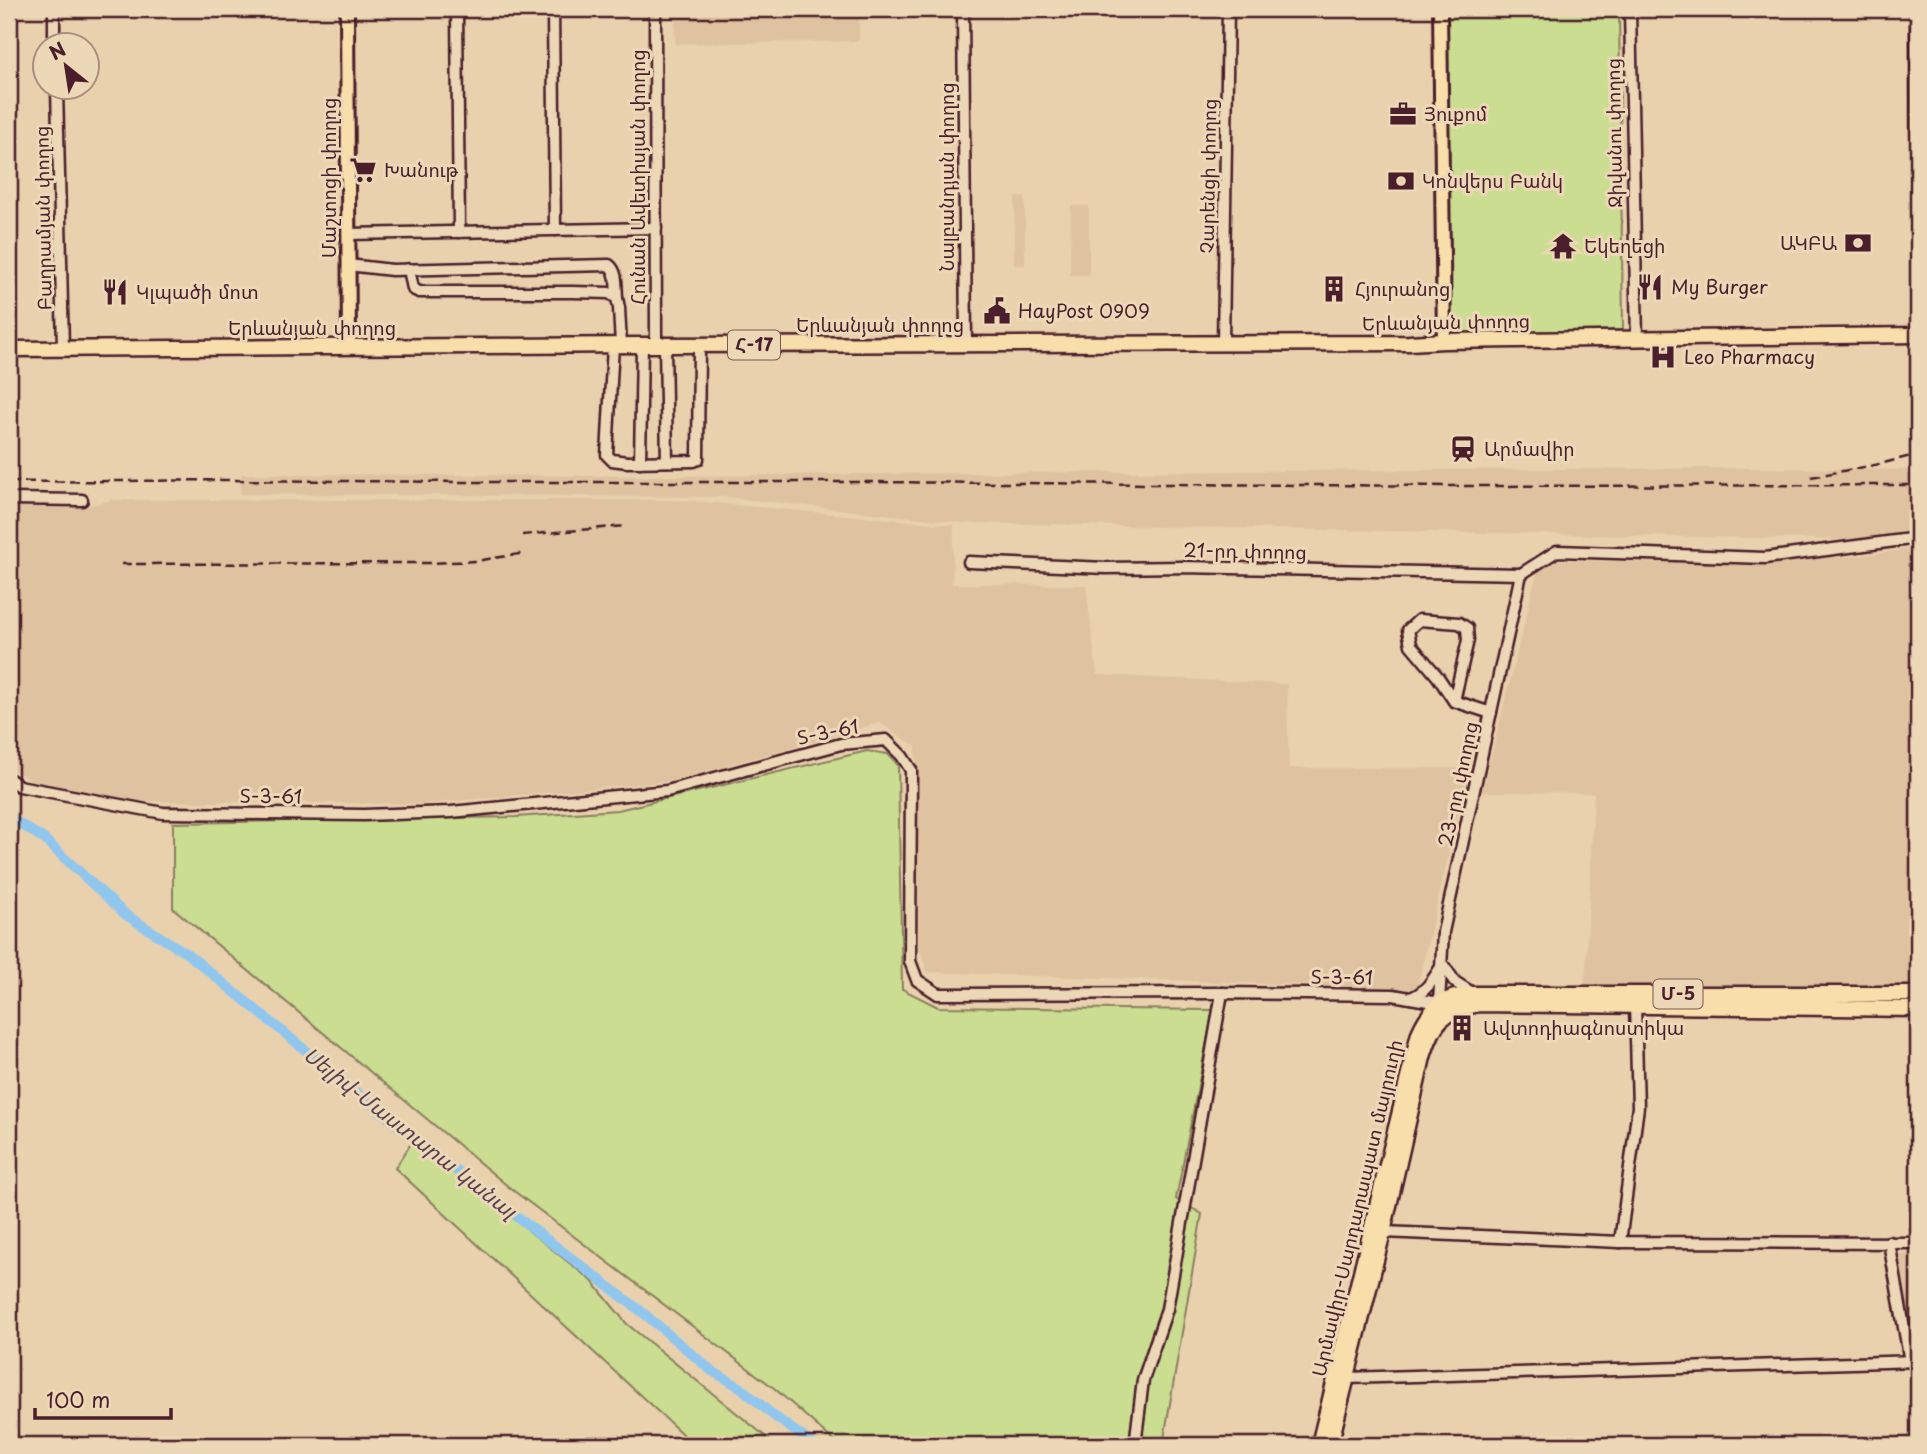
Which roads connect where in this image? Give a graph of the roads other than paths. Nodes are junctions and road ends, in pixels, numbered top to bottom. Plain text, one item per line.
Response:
1 (54, 9) edge
2 (347, 9) edge
3 (457, 9) edge
4 (553, 9) edge
5 (655, 9) edge
6 (963, 9) edge
7 (1228, 9) edge
8 (1440, 9) edge
9 (1629, 9) edge
10 (1916, 9) edge
11 (54, 32) edge
12 (57, 102) edge
13 (1918, 147) edge
14 (656, 228) junction
15 (555, 230) junction
16 (459, 232) junction
17 (348, 234) junction
18 (348, 265) junction
19 (409, 269) junction
20 (617, 298) junction
21 (1918, 335) edge
22 (1637, 340) junction
23 (1444, 341) junction
24 (965, 344) junction
25 (1223, 344) junction
26 (617, 345) junction
27 (654, 345) junction
28 (699, 345) junction
29 (349, 346) junction
30 (63, 348) junction
31 (9, 349) edge
32 (667, 461) junction
33 (640, 462) junction
34 (9, 499) edge
35 (82, 499) dead end
36 (1918, 538) edge
37 (969, 562) dead end
38 (1521, 573) junction
39 (1454, 701) junction
40 (1491, 713) junction
41 (9, 779) edge
42 (1443, 965) junction
43 (1222, 993) junction
44 (1474, 994) junction
45 (1918, 994) edge
46 (1411, 999) junction
47 (1765, 1000) junction
48 (1635, 1005) junction
49 (1444, 1008) junction
50 (1918, 1009) edge
51 (1419, 1032) junction
52 (1383, 1232) junction
53 (1620, 1242) junction
54 (1889, 1242) junction
55 (1918, 1243) edge
56 (1914, 1362) edge
57 (1346, 1378) junction
58 (1135, 1445) edge
59 (1319, 1445) edge
60 (1330, 1445) edge

1 - 11 street
2 - 17 main road, Մաշտոցի փողոց
3 - 16 street
4 - 15 street
5 - 14 street, Հունան Ավետիսյան փողոց
6 - 24 street, Նալբանդյան փողոց
7 - 25 street, Չարենցի փողոց
8 - 23 main road
9 - 22 street, Ջիվանու փողոց
10 - 13 street
12 - 30 street, Բաղրամյան փողոց
14 - 15 street
14 - 27 street, Հունան Ավետիսյան փողոց
15 - 16 street
16 - 17 street
17 - 18 main road, Մաշտոցի փողոց
18 - 19 street
18 - 29 main road, Մաշտոցի փողոց
19 - 20 street
19 - 20 street
20 - 26 street
21 - 22 highway, Երևանյան փողոց / Հ-17
22 - 23 highway, Երևանյան փողոց / Հ-17
23 - 25 highway, Երևանյան փողոց / Հ-17
24 - 25 highway, Երևանյան փողոց / Հ-17
24 - 28 highway, Երևանյան փողոց / Հ-17
26 - 27 highway, Երևանյան փողոց / Հ-17
26 - 29 highway, Երևանյան փողոց / Հ-17
26 - 33 street
27 - 28 highway, Երևանյան փողոց / Հ-17
27 - 32 street
27 - 33 street
28 - 32 street
29 - 30 highway, Երևանյան փողոց / Հ-17
30 - 31 highway, Երևանյան փողոց / Հ-17
32 - 33 street
34 - 35 street
36 - 38 street
37 - 38 street, 21-րդ փողոց
38 - 40 street, 23-րդ փողոց
39 - 39 street
39 - 40 street
40 - 42 street, 23-րդ փողոց
41 - 43 street, Տ-3-61 / Տ-3-61
42 - 44 street
42 - 46 street
42 - 49 street, 23-րդ փողոց
43 - 46 street, Տ-3-61 / Տ-3-61
43 - 58 street
44 - 47 highway, Մ-5
44 - 49 highway, Մ-5
45 - 47 highway, Մ-5
46 - 49 street, Տ-3-61 / Տ-3-61
46 - 51 street
47 - 48 highway, Մ-5
47 - 50 highway, Մ-5
48 - 49 highway, Մ-5
48 - 53 street
49 - 51 highway, Արմավիր-Սարդարապատ մայրուղի
49 - 52 highway, Արմավիր-Սարդարապատ մայրուղի
51 - 59 highway, Արմավիր-Սարդարապատ մայրուղի
52 - 53 street
52 - 57 highway, Արմավիր-Սարդարապատ մայրուղի
53 - 54 street
54 - 55 street
54 - 56 street
56 - 57 street
57 - 60 highway, Արմավիր-Սարդարապատ մայրուղի

